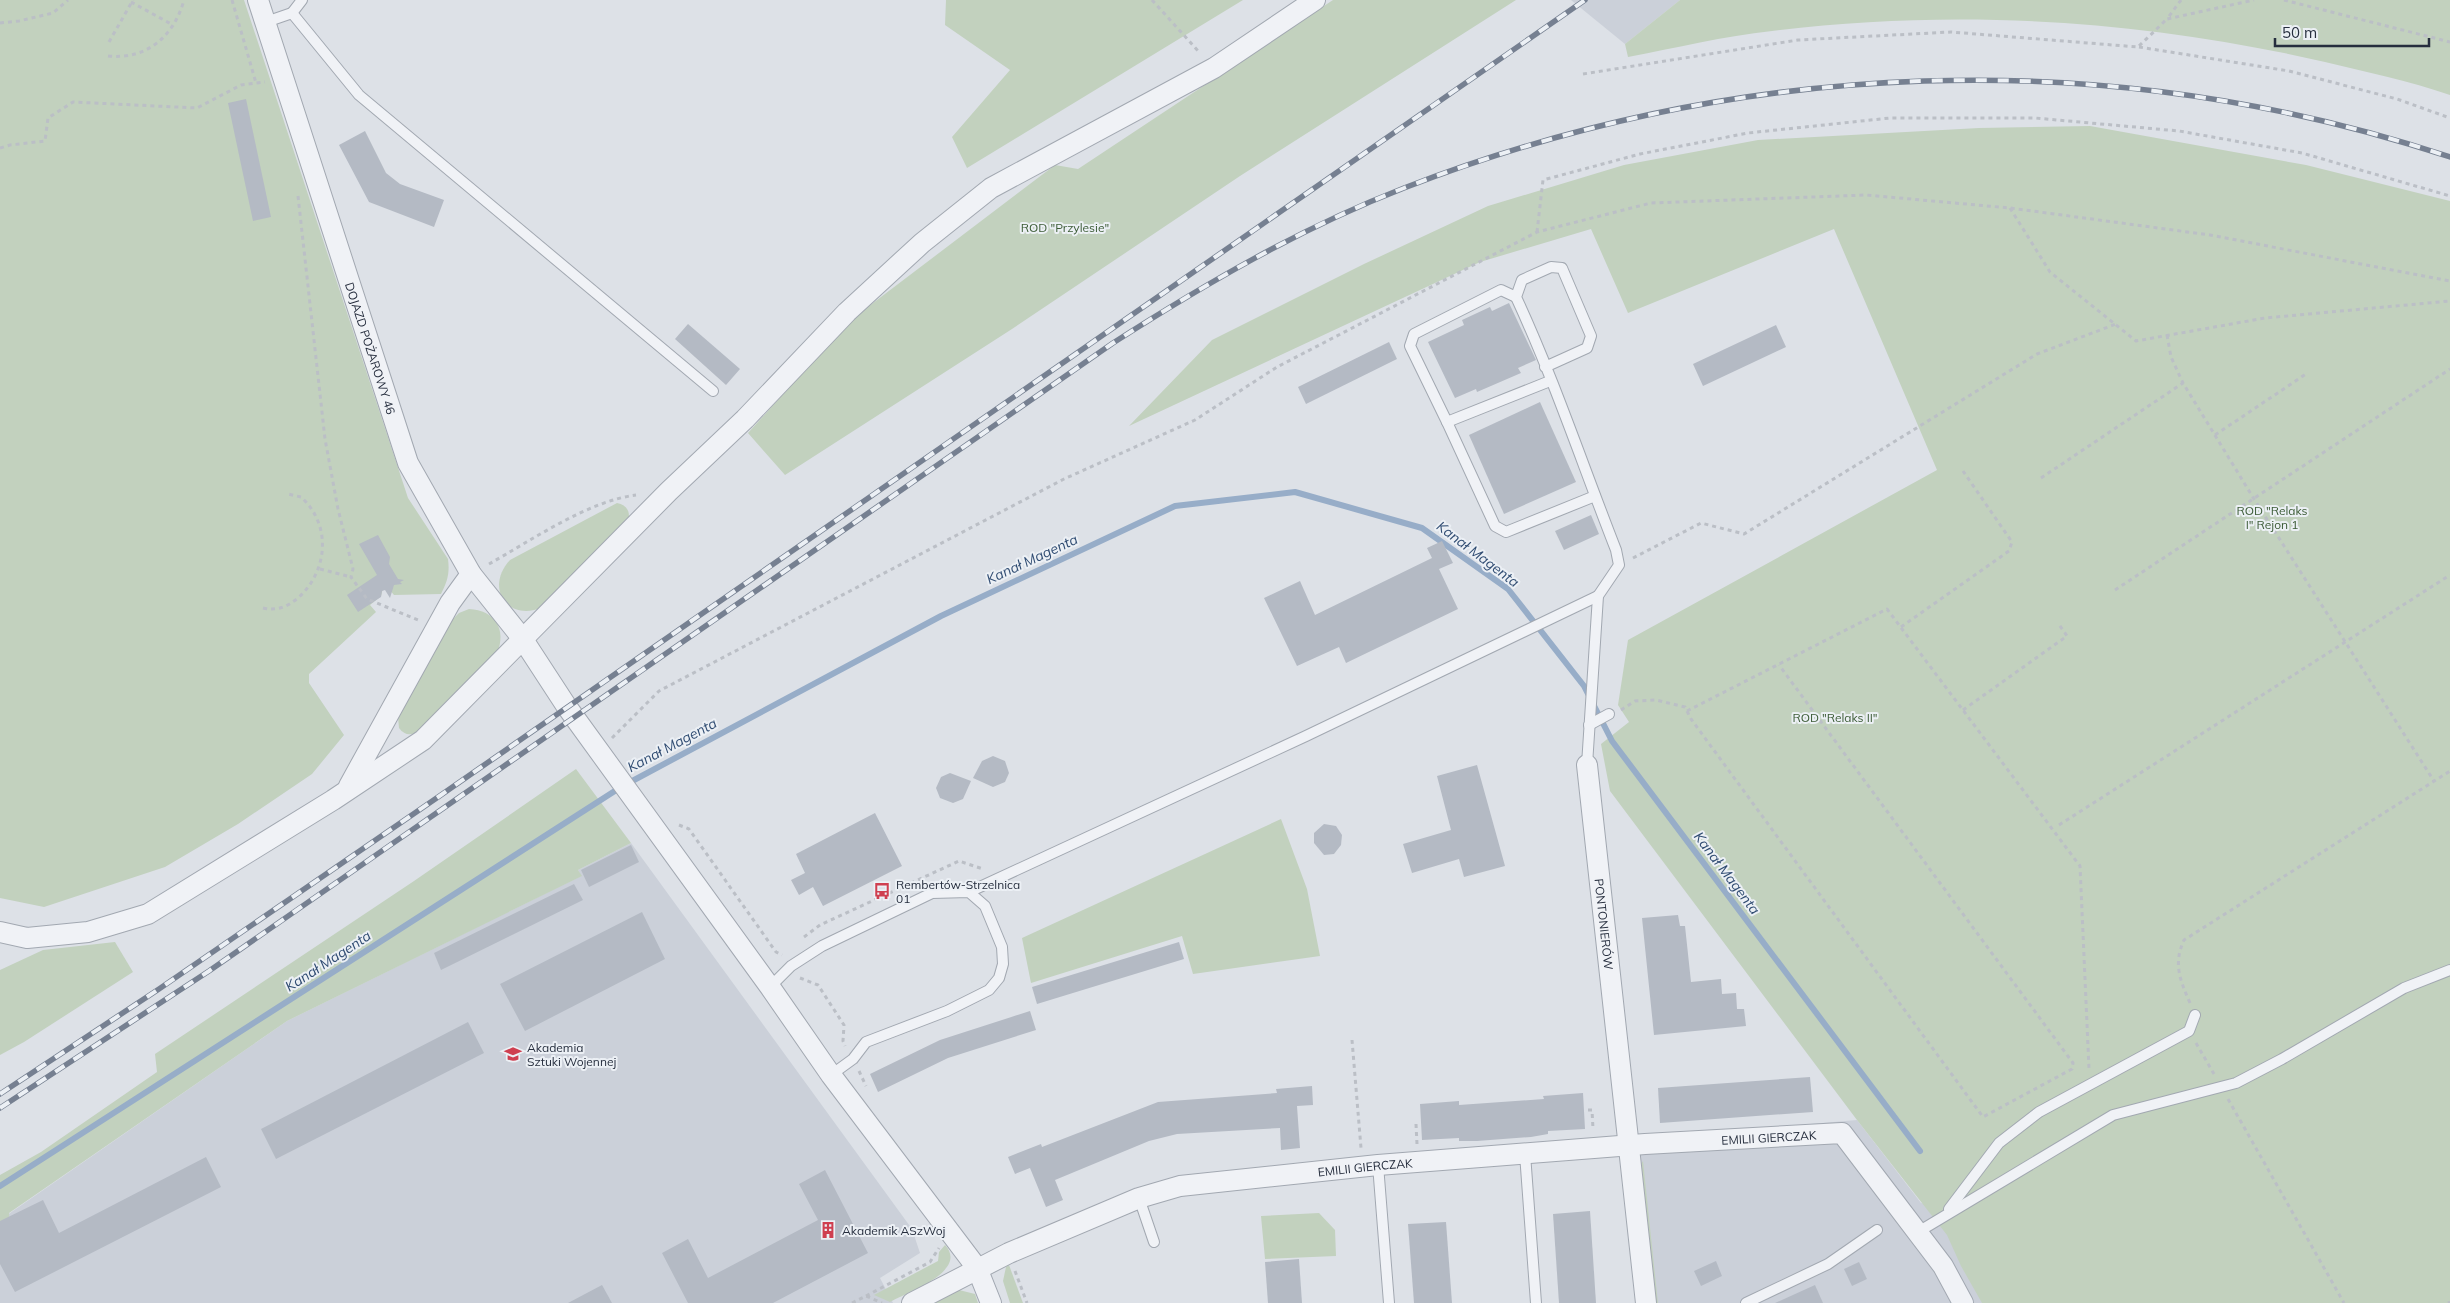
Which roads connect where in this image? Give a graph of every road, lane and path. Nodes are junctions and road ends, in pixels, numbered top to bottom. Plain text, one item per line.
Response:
1 (68, 0) edge
2 (184, 0) edge
3 (232, 0) edge
4 (258, 0) edge
5 (302, 0) edge
6 (1152, 0) edge
7 (1315, 0) edge
8 (2180, 0) edge
9 (2254, 0) edge
10 (2284, 0) edge
11 (132, 1) edge
12 (292, 13) junction
13 (2167, 18) junction
14 (266, 22) junction
15 (0, 23) edge
16 (174, 25) junction
17 (109, 42) dead end
18 (2450, 42) edge
19 (2138, 47) junction
20 (108, 56) dead end
21 (1214, 68) junction
22 (1584, 74) dead end
23 (284, 79) junction
24 (256, 83) junction
25 (2450, 118) edge
26 (0, 148) edge
27 (297, 192) dead end
28 (2450, 196) edge
29 (2010, 208) junction
30 (1537, 232) junction
31 (2450, 281) edge
32 (1516, 297) junction
33 (2450, 301) edge
34 (2116, 324) junction
35 (2167, 335) junction
36 (1544, 367) junction
37 (2450, 369) edge
38 (2306, 374) dead end
39 (1550, 381) junction
40 (2183, 383) junction
41 (713, 390) dead end
42 (1446, 422) junction
43 (2215, 435) junction
44 (1963, 471) dead end
45 (2041, 478) dead end
46 (669, 490) junction
47 (288, 494) dead end
48 (1595, 496) junction
49 (2254, 499) junction
50 (1619, 565) junction
51 (320, 569) junction
52 (471, 574) junction
53 (2450, 575) edge
54 (351, 577) junction
55 (2115, 590) dead end
56 (1598, 596) junction
57 (262, 608) dead end
58 (2058, 623) dead end
59 (1901, 627) junction
60 (437, 628) junction
61 (522, 638) junction
62 (2345, 642) junction
63 (1779, 665) junction
64 (1622, 710) dead end
65 (1963, 710) junction
66 (1687, 711) junction
67 (1609, 714) dead end
68 (1589, 725) junction
69 (599, 751) junction
70 (1587, 765) joint
71 (2450, 771) edge
72 (2434, 781) junction
73 (347, 790) junction
74 (670, 822) dead end
75 (2059, 825) dead end
76 (969, 892) junction
77 (0, 932) edge
78 (791, 966) junction
79 (2450, 970) edge
80 (770, 987) junction
81 (2195, 1015) joint
82 (2189, 1031) junction
83 (1352, 1040) dead end
84 (853, 1059) junction
85 (2088, 1067) dead end
86 (831, 1075) junction
87 (2221, 1087) junction
88 (2032, 1093) junction
89 (869, 1094) dead end
90 (2033, 1097) dead end
91 (1588, 1110) dead end
92 (1418, 1124) dead end
93 (1593, 1130) dead end
94 (1628, 1146) junction
95 (1417, 1149) dead end
96 (1362, 1153) dead end
97 (1525, 1154) junction
98 (1378, 1165) junction
99 (1139, 1198) junction
100 (1946, 1214) junction
101 (1877, 1230) dead end
102 (1918, 1232) junction
103 (950, 1233) junction
104 (1154, 1242) dead end
105 (977, 1268) junction
106 (866, 1296) junction
107 (852, 1303) edge
108 (882, 1303) edge
109 (914, 1303) edge
110 (991, 1303) edge
111 (1389, 1303) edge
112 (1536, 1303) edge
113 (1646, 1303) edge
114 (1746, 1303) edge
115 (1963, 1303) edge
116 (2344, 1303) edge

1 - 15 path
2 - 16 path
3 - 24 path
4 - 14 street, DOJAZD POŻAROWY 46
5 - 12 lane
6 - 21 path
7 - 21 street
8 - 13 path
9 - 13 path
10 - 18 path
11 - 16 path
11 - 17 path
12 - 14 lane
12 - 41 lane
13 - 19 path
14 - 23 street, DOJAZD POŻAROWY 46
16 - 20 path
19 - 22 path
19 - 25 path
21 - 46 street
23 - 24 path
23 - 52 street, DOJAZD POŻAROWY 46
24 - 26 path
27 - 54 path
28 - 30 path
29 - 30 path
29 - 31 path
29 - 34 path
30 - 69 path
32 - 36 lane
32 - 36 lane
32 - 42 lane
33 - 35 path
34 - 35 path
34 - 50 path
35 - 40 path
36 - 39 lane
37 - 49 path
38 - 43 path
39 - 42 lane
39 - 48 lane
40 - 43 path
40 - 45 path
42 - 48 lane
43 - 49 path
44 - 59 path
46 - 52 path
46 - 61 street
47 - 51 path
48 - 50 lane
49 - 55 path
49 - 62 path
50 - 56 lane
51 - 54 path
51 - 57 path
52 - 60 street
52 - 61 street, DOJAZD POŻAROWY 46
53 - 62 path
54 - 60 path
56 - 68 lane, PONTONIERÓW
56 - 76 lane
58 - 65 path
59 - 63 path
59 - 65 path
60 - 73 street
61 - 69 street, DOJAZD POŻAROWY 46
61 - 73 street
62 - 72 path
62 - 75 path
63 - 66 path
63 - 88 path
64 - 66 path
65 - 85 path
66 - 88 path
67 - 68 lane
68 - 70 lane, PONTONIERÓW
69 - 80 street, DOJAZD POŻAROWY 46
70 - 94 street, PONTONIERÓW
71 - 72 path
72 - 81 path
73 - 77 street
74 - 78 path
76 - 78 lane
76 - 84 lane
78 - 80 lane
78 - 84 path
79 - 87 lane
80 - 86 street, DOJAZD POŻAROWY 46
81 - 82 lane
82 - 87 path
82 - 100 lane
83 - 96 path
84 - 86 lane
84 - 89 path
86 - 103 street, DOJAZD POŻAROWY 46
87 - 100 lane
87 - 116 path
88 - 90 path
91 - 93 path
92 - 95 path
94 - 97 street, EMILII GIERCZAK
94 - 102 street, EMILII GIERCZAK
94 - 113 street, PONTONIERÓW
97 - 98 street, EMILII GIERCZAK
97 - 112 lane
98 - 99 street, EMILII GIERCZAK
98 - 111 lane
99 - 104 lane
99 - 105 street, EMILII GIERCZAK
100 - 102 lane
101 - 114 lane
102 - 115 street
103 - 105 street, DOJAZD POŻAROWY 46
103 - 106 path
105 - 109 street, EMILII GIERCZAK
105 - 110 street, DOJAZD POŻAROWY 46
106 - 107 path
106 - 108 path

